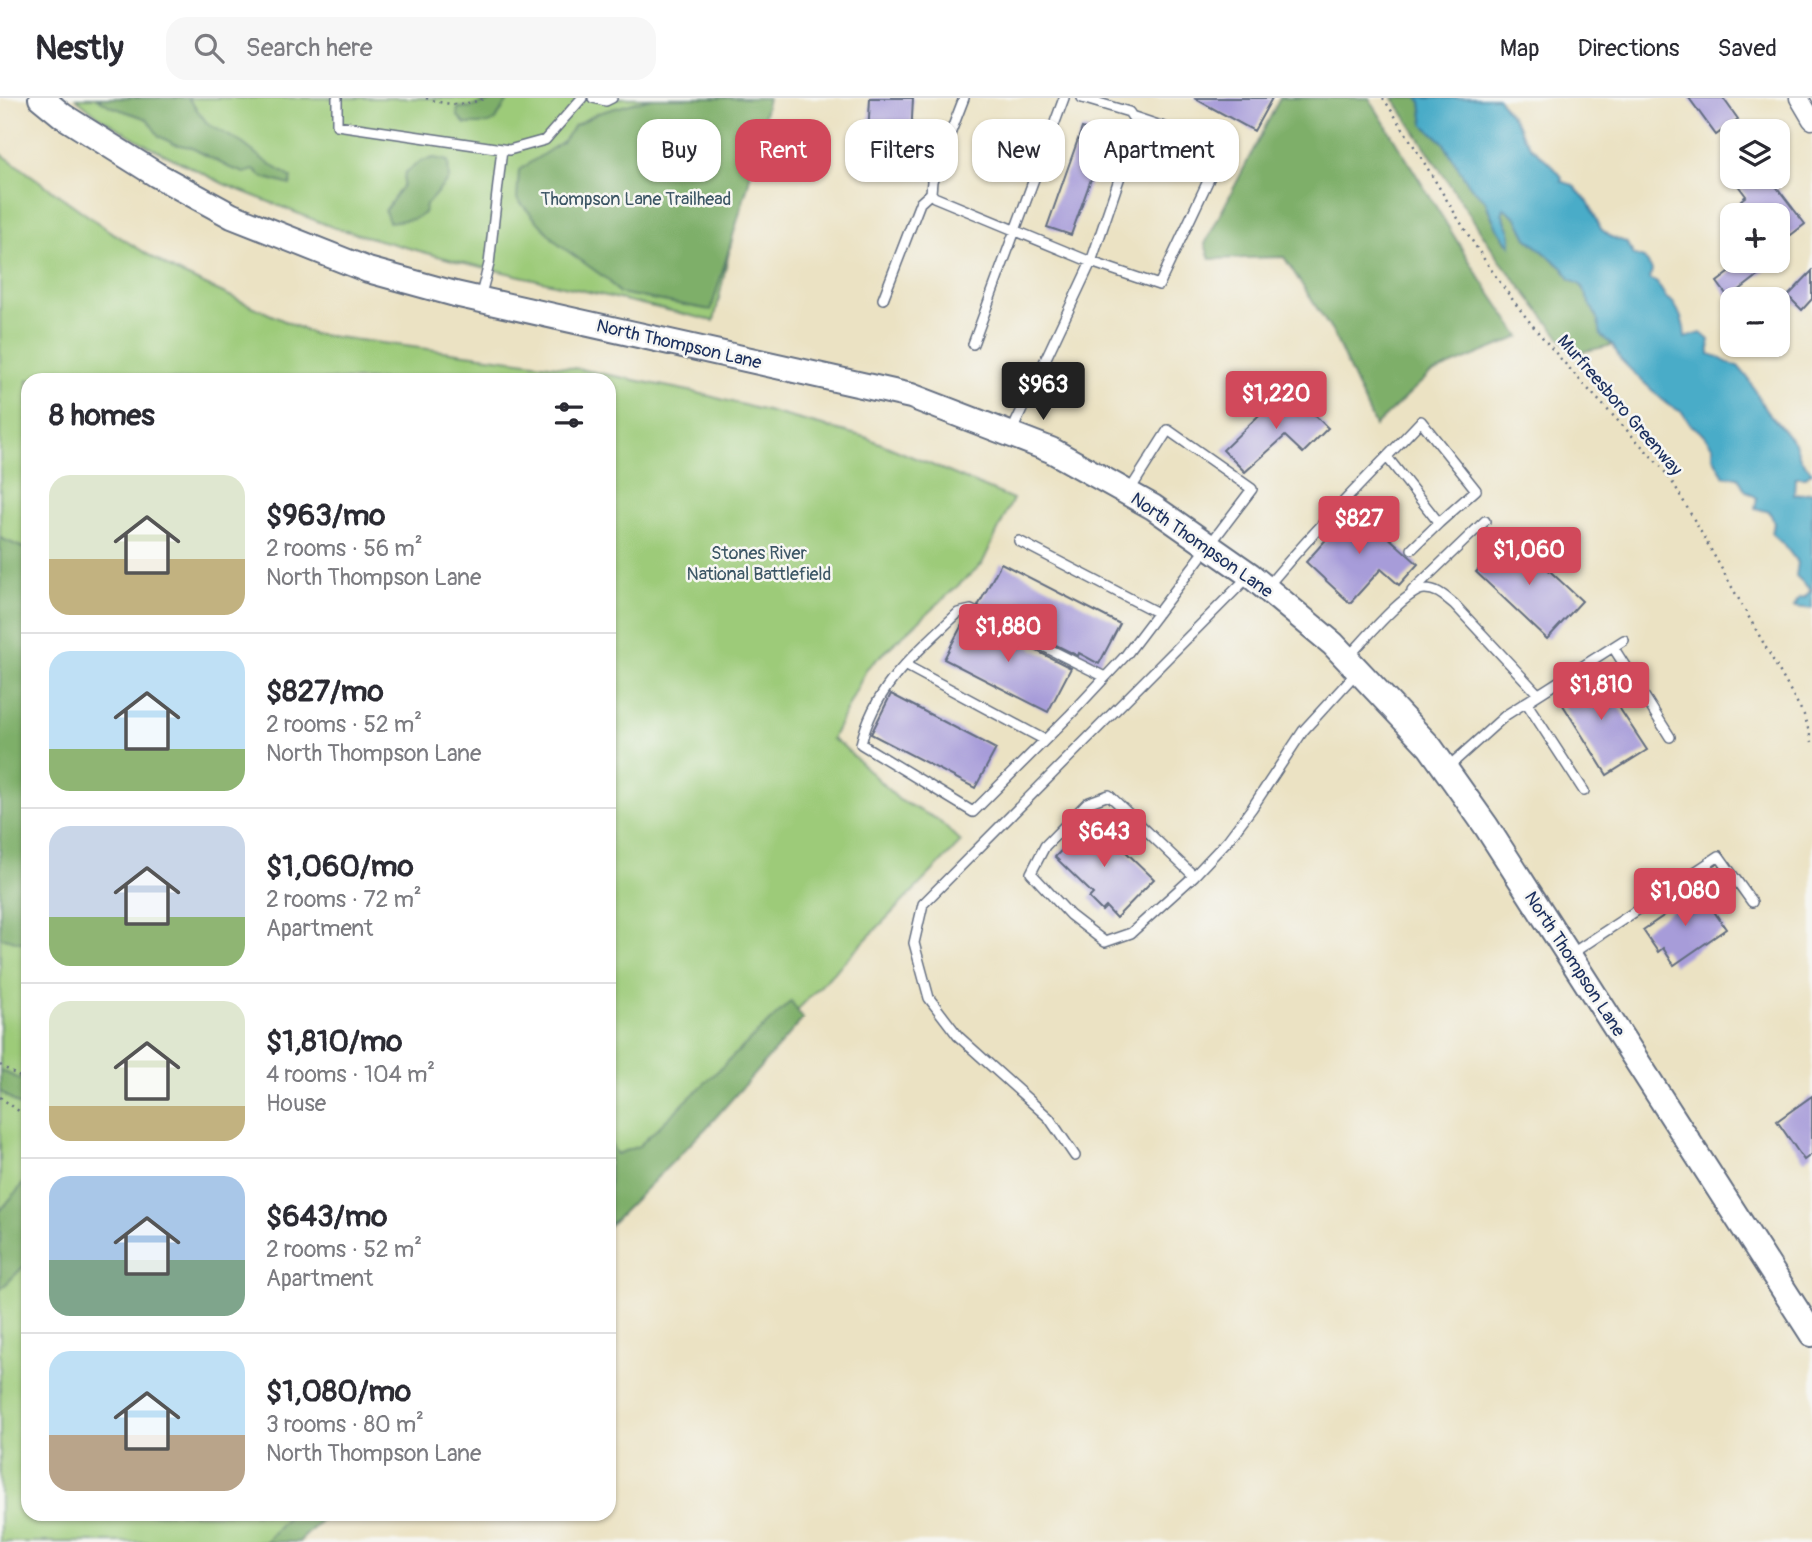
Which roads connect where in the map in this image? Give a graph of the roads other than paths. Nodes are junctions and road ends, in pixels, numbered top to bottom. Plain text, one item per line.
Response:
1 (41, 98) edge
2 (337, 98) edge
3 (582, 98) edge
4 (593, 98) edge
5 (612, 98) edge
6 (964, 98) edge
7 (1064, 98) edge
8 (1082, 98) edge
9 (1799, 98) edge
10 (1134, 117) junction
11 (1812, 120) edge
12 (502, 149) junction
13 (931, 192) junction
14 (1015, 231) junction
15 (1091, 262) junction
16 (883, 299) dead end
17 (480, 300) junction
18 (973, 344) dead end
19 (1011, 434) junction
20 (1387, 457) junction
21 (1128, 493) junction
22 (1485, 521) dead end
23 (1439, 523) junction
24 (1019, 541) dead end
25 (1208, 546) junction
26 (1412, 549) dead end
27 (1258, 582) junction
28 (1408, 594) junction
29 (1158, 612) junction
30 (1623, 640) dead end
31 (1613, 647) junction
32 (905, 665) junction
33 (1352, 665) junction
34 (1105, 677) junction
35 (1538, 694) junction
36 (1526, 702) junction
37 (1670, 737) dead end
38 (1045, 740) junction
39 (1445, 769) junction
40 (1584, 791) dead end
41 (1194, 877) junction
42 (1752, 902) dead end
43 (1569, 956) junction
44 (1075, 1156) dead end
45 (1808, 1319) edge

1 - 17 main road, North Thompson Lane
2 - 12 lane
3 - 12 lane
4 - 5 lane
6 - 13 lane
7 - 14 lane
8 - 10 lane
9 - 11 street
10 - 15 lane
10 - 15 lane
12 - 17 lane
13 - 14 lane
13 - 16 lane
14 - 15 lane
14 - 18 lane
15 - 19 lane
17 - 19 main road, North Thompson Lane
19 - 21 main road, North Thompson Lane
20 - 23 lane
20 - 23 lane
20 - 27 lane
21 - 25 main road, North Thompson Lane
21 - 25 lane
22 - 28 lane
23 - 26 lane
24 - 29 lane
25 - 27 main road, North Thompson Lane
25 - 29 lane
27 - 33 main road, North Thompson Lane
27 - 44 lane
28 - 33 lane
28 - 35 lane
29 - 34 lane
30 - 31 lane
31 - 35 lane
31 - 37 lane
32 - 34 lane
32 - 38 lane
32 - 38 lane
33 - 39 main road, North Thompson Lane
33 - 41 lane
34 - 38 lane
35 - 36 lane
36 - 39 lane
36 - 40 lane
39 - 43 main road, North Thompson Lane
41 - 41 lane
42 - 43 lane
43 - 45 main road, North Thompson Lane

